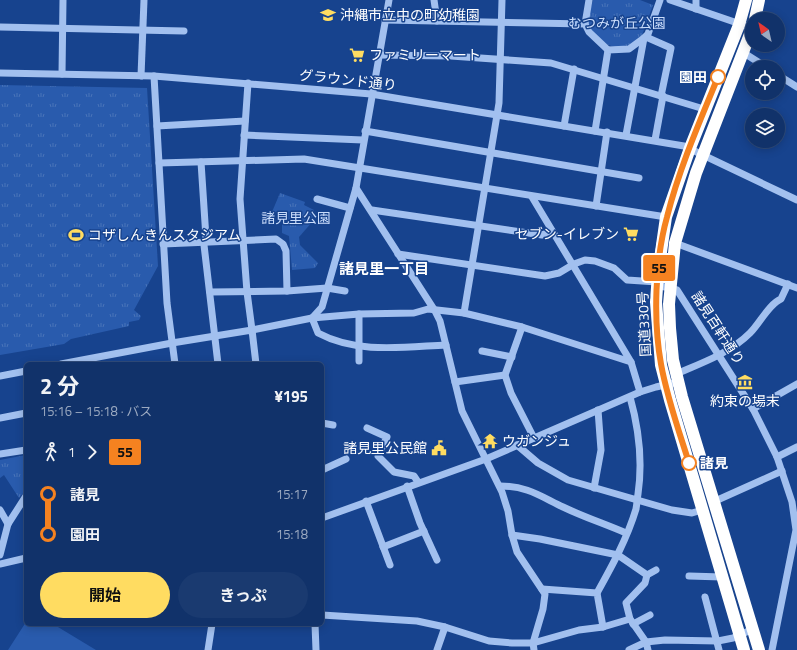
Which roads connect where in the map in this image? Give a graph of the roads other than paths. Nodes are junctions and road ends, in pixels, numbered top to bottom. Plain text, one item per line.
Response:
1 (63, 0) edge
2 (144, 0) edge
3 (388, 0) edge
4 (434, 0) edge
5 (502, 0) edge
6 (589, 0) edge
7 (660, 0) edge
8 (670, 0) edge
9 (696, 0) edge
10 (746, 0) edge
11 (759, 0) edge
12 (696, 9) junction
13 (756, 12) edge
14 (385, 20) junction
15 (438, 21) junction
16 (502, 23) junction
17 (585, 24) junction
18 (739, 25) junction
19 (0, 27) edge
20 (745, 27) edge
21 (62, 28) junction
22 (142, 29) junction
23 (184, 31) dead end
24 (645, 38) junction
25 (608, 50) junction
26 (745, 50) edge
27 (744, 53) junction
28 (379, 55) junction
29 (500, 59) junction
30 (755, 60) edge
31 (574, 69) junction
32 (0, 73) edge
33 (62, 74) junction
34 (141, 76) junction
35 (154, 76) junction
36 (602, 78) junction
37 (785, 79) edge
38 (248, 83) junction
39 (634, 87) junction
40 (797, 87) edge
41 (371, 94) junction
42 (662, 96) junction
43 (704, 109) junction
44 (497, 115) junction
45 (245, 121) junction
46 (157, 126) junction
47 (564, 126) junction
48 (595, 131) junction
49 (365, 132) junction
50 (607, 132) junction
51 (244, 135) junction
52 (626, 135) junction
53 (363, 140) junction
54 (655, 140) junction
55 (690, 148) junction
56 (490, 152) junction
57 (704, 154) junction
58 (242, 161) junction
59 (201, 162) junction
60 (159, 163) junction
61 (358, 169) junction
62 (602, 171) junction
63 (639, 178) dead end
64 (356, 188) junction
65 (484, 189) junction
66 (532, 197) junction
67 (317, 199) dead end
68 (797, 200) edge
69 (596, 206) junction
70 (350, 208) junction
71 (372, 210) junction
72 (666, 217) junction
73 (477, 227) junction
74 (552, 231) junction
75 (244, 240) junction
76 (205, 242) junction
77 (163, 244) junction
78 (674, 244) junction
79 (398, 254) junction
80 (574, 264) junction
81 (472, 265) junction
82 (657, 283) junction
83 (788, 284) junction
84 (327, 288) junction
85 (672, 288) junction
86 (797, 288) edge
87 (287, 291) junction
88 (345, 291) dead end
89 (210, 292) junction
90 (247, 292) junction
91 (435, 311) junction
92 (464, 313) junction
93 (359, 314) junction
94 (312, 318) junction
95 (522, 327) junction
96 (252, 330) junction
97 (214, 337) junction
98 (172, 343) junction
99 (446, 345) junction
100 (360, 347) junction
101 (482, 351) dead end
102 (720, 355) junction
103 (512, 357) junction
104 (359, 361) dead end
105 (72, 362) edge
106 (175, 362) edge
107 (218, 362) edge
108 (256, 362) edge
109 (632, 362) junction
110 (24, 371) edge
111 (0, 376) edge
112 (506, 376) junction
113 (674, 380) junction
114 (455, 382) junction
115 (797, 384) edge
116 (640, 392) junction
117 (630, 397) junction
118 (753, 409) junction
119 (598, 410) junction
120 (24, 413) edge
121 (0, 418) edge
122 (324, 423) edge
123 (333, 425) dead end
124 (367, 428) dead end
125 (534, 438) junction
126 (517, 445) junction
127 (797, 447) edge
128 (24, 450) edge
129 (0, 454) edge
130 (777, 457) junction
131 (346, 459) dead end
132 (486, 459) junction
133 (324, 469) edge
134 (782, 471) junction
135 (418, 482) junction
136 (407, 486) junction
137 (500, 486) junction
138 (594, 488) junction
139 (24, 499) edge
140 (366, 501) junction
141 (636, 501) junction
142 (713, 502) junction
143 (0, 510) edge
144 (702, 510) junction
145 (324, 517) edge
146 (8, 524) junction
147 (424, 531) junction
148 (626, 533) junction
149 (512, 535) junction
150 (383, 546) junction
151 (0, 555) edge
152 (618, 555) junction
153 (24, 558) edge
154 (436, 560) dead end
155 (0, 564) edge
156 (390, 565) dead end
157 (656, 570) dead end
158 (647, 575) junction
159 (689, 576) dead end
160 (722, 577) junction
161 (542, 589) junction
162 (597, 593) junction
163 (705, 597) dead end
164 (324, 615) edge
165 (650, 615) dead end
166 (632, 621) junction
167 (212, 626) edge
168 (315, 626) edge
169 (445, 627) junction
170 (603, 627) junction
171 (753, 629) junction
172 (740, 636) junction
173 (718, 641) junction
174 (646, 642) junction
175 (534, 646) edge
176 (208, 650) edge
177 (316, 650) edge
178 (437, 650) edge
179 (629, 650) edge
180 (648, 650) edge
181 (719, 650) edge
182 (744, 650) edge
183 (760, 650) edge
184 (772, 650) edge

1 - 21 street
2 - 22 street
3 - 14 street
4 - 15 street
5 - 16 street
6 - 17 street
7 - 24 street
8 - 12 street
9 - 12 street
10 - 18 highway, 国道330号
11 - 13 highway
12 - 18 street
14 - 15 street
14 - 28 street
15 - 16 street
16 - 17 street
16 - 29 street
17 - 25 street
18 - 20 street
18 - 43 highway, 国道330号
19 - 21 street
21 - 22 street
21 - 33 street
22 - 23 street
22 - 34 street
24 - 25 street
24 - 39 street
24 - 42 street
25 - 36 street
26 - 27 highway, 国道330号
27 - 30 street
27 - 57 highway, 国道330号
28 - 29 street
28 - 41 street
29 - 31 street
29 - 44 street
31 - 36 street
31 - 47 street
32 - 33 street, グラウンド通り
33 - 34 street, グラウンド通り
34 - 35 street, グラウンド通り
35 - 38 street, グラウンド通り
35 - 46 street
36 - 39 street
36 - 48 street
37 - 40 street
38 - 41 street, グラウンド通り
38 - 45 street
39 - 42 street
39 - 52 street
41 - 44 street, グラウンド通り
41 - 49 street
42 - 43 street
42 - 54 street
43 - 55 highway, 国道330号
44 - 47 street, グラウンド通り
44 - 56 street
45 - 46 street
45 - 51 street
46 - 60 street
47 - 48 street, グラウンド通り
48 - 50 street, グラウンド通り
49 - 53 street
49 - 56 street
50 - 52 street, グラウンド通り
50 - 62 street
51 - 53 street
51 - 58 street
52 - 54 street, グラウンド通り
53 - 61 street
54 - 55 street, グラウンド通り
55 - 57 street, グラウンド通り
55 - 72 highway, 国道330号
56 - 62 street
56 - 65 street
57 - 68 street, グラウンド通り
57 - 78 highway, 国道330号
58 - 59 street
58 - 61 street
58 - 75 street
59 - 60 street
59 - 76 street
60 - 77 street
61 - 64 street
61 - 65 street
62 - 63 street
62 - 69 street
64 - 70 street
64 - 71 street
65 - 66 street
65 - 73 street
66 - 69 street
66 - 74 street
67 - 70 street
69 - 72 street
70 - 84 street
71 - 73 street
71 - 79 street
72 - 82 highway, 国道330号
73 - 74 street
73 - 81 street
74 - 80 street
75 - 76 street
75 - 87 street
75 - 90 street
76 - 77 street
76 - 89 street
77 - 98 street
78 - 83 street
78 - 85 highway, 国道330号
79 - 81 street, 諸見百軒通り
79 - 91 street
80 - 81 street, 諸見百軒通り
80 - 82 street, 諸見百軒通り
80 - 109 street
81 - 92 street
82 - 85 street, 諸見百軒通り
82 - 113 highway, 国道330号
83 - 86 street
83 - 102 street
84 - 87 street
84 - 88 street
84 - 94 street
85 - 102 street, 諸見百軒通り
85 - 113 highway, 国道330号
87 - 90 street
89 - 90 street
89 - 97 street
90 - 96 street
91 - 92 street
91 - 93 street
91 - 99 street
92 - 95 street
93 - 94 street
93 - 100 street
94 - 96 street
94 - 100 street
95 - 103 street
95 - 109 street
96 - 97 street
96 - 108 street
97 - 98 street
97 - 107 street
98 - 105 street
98 - 106 street
99 - 100 street
99 - 114 street
100 - 104 street
101 - 103 street
102 - 113 street
102 - 118 street, 諸見百軒通り
103 - 112 street
109 - 116 street
110 - 111 street
112 - 114 street
112 - 125 street
113 - 116 street
113 - 142 highway, 国道330号
113 - 144 highway, 国道330号
114 - 132 street
115 - 118 street
116 - 117 street
117 - 119 street
117 - 141 street
118 - 130 street, 諸見百軒通り
119 - 125 street
119 - 138 street
120 - 121 street
122 - 123 street
124 - 135 street
125 - 126 street
126 - 132 street
126 - 138 street
127 - 130 street
128 - 129 street
130 - 134 street, 諸見百軒通り
131 - 133 street
132 - 135 street
132 - 137 street
134 - 142 street
134 - 184 street, 諸見百軒通り
135 - 136 street
136 - 140 street
136 - 147 street
137 - 148 street
137 - 149 street
138 - 141 street
139 - 146 street
140 - 145 street
140 - 150 street
141 - 144 street
141 - 148 street
142 - 171 highway, 国道330号
143 - 146 street
144 - 160 highway, 国道330号
146 - 151 street
147 - 150 street
147 - 154 street
148 - 152 street
149 - 152 street
149 - 161 street
150 - 156 street
152 - 158 street
152 - 162 street
153 - 155 street
157 - 158 street
158 - 166 street
159 - 160 street
160 - 172 highway, 国道330号
161 - 162 street
161 - 175 street
162 - 170 street
163 - 173 street
164 - 169 street
165 - 166 street
166 - 170 street
166 - 174 street
167 - 176 street
168 - 177 street
169 - 175 street
169 - 178 street
170 - 175 street
171 - 172 street
171 - 183 highway, 国道330号
172 - 173 street
172 - 182 highway, 国道330号
173 - 174 street
173 - 181 street
174 - 179 street
174 - 180 street

